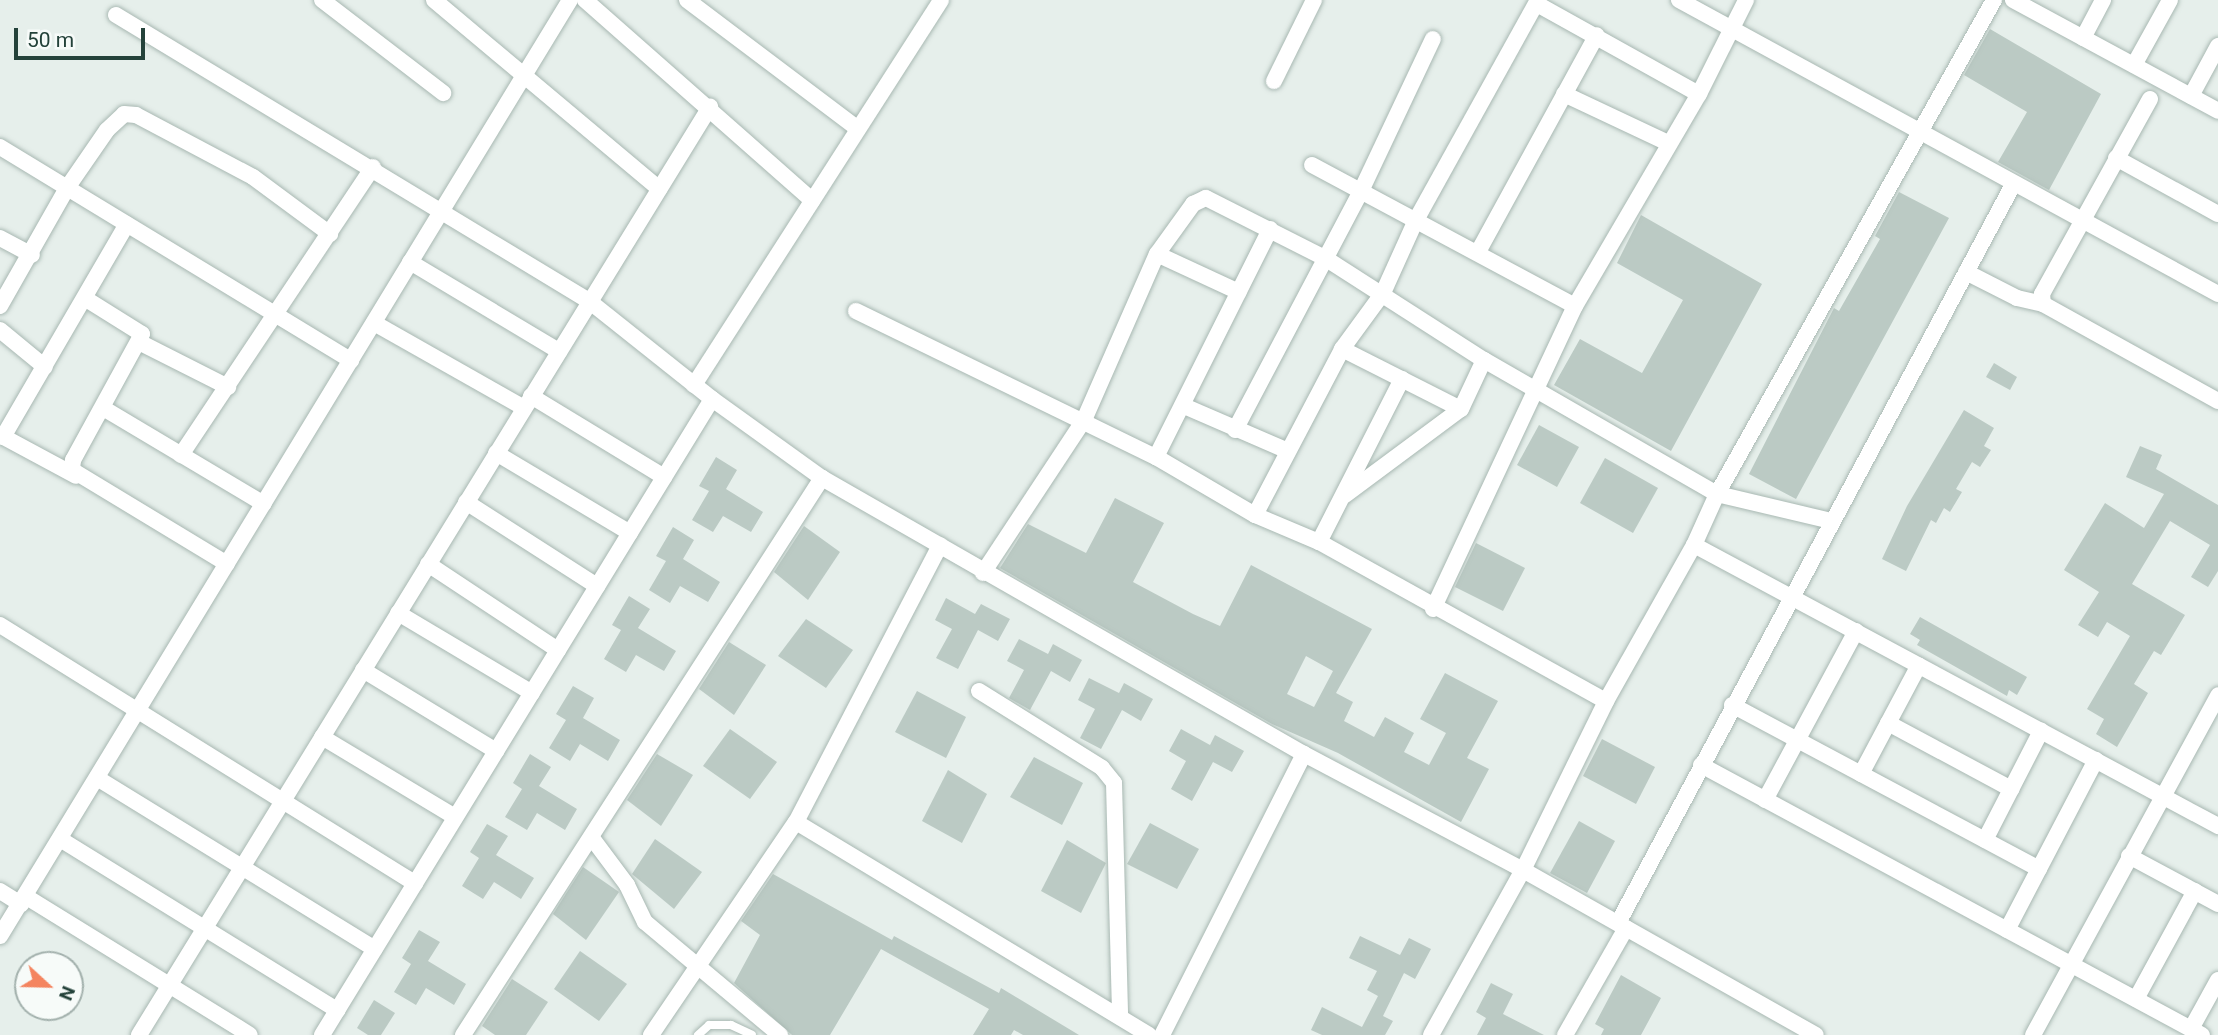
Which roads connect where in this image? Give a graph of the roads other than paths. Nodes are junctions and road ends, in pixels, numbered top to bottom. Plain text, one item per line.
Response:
1 (322, 0) edge
2 (434, 0) edge
3 (570, 0) edge
4 (585, 0) edge
5 (687, 0) edge
6 (1314, 0) edge
7 (1679, 0) edge
8 (1746, 0) edge
9 (1994, 0) edge
10 (2013, 0) edge
11 (2103, 0) edge
12 (2170, 0) edge
13 (938, 1) edge
14 (1537, 2) edge
15 (116, 15) dead end
16 (1730, 27) junction
17 (1597, 35) junction
18 (2083, 38) junction
19 (1433, 39) dead end
20 (2218, 46) edge
21 (2134, 65) junction
22 (523, 77) junction
23 (1275, 81) dead end
24 (443, 93) dead end
25 (1564, 94) junction
26 (1699, 94) junction
27 (2191, 96) junction
28 (2150, 99) dead end
29 (710, 107) junction
30 (2218, 111) edge
31 (858, 129) junction
32 (1921, 132) junction
33 (1668, 143) junction
34 (0, 147) edge
35 (2116, 158) junction
36 (1312, 165) dead end
37 (373, 167) junction
38 (2014, 183) junction
39 (67, 188) junction
40 (659, 189) junction
41 (1361, 191) junction
42 (812, 200) junction
43 (442, 209) junction
44 (2218, 214) edge
45 (1416, 220) junction
46 (2082, 220) junction
47 (127, 223) junction
48 (1270, 229) junction
49 (330, 234) junction
50 (0, 238) edge
51 (1478, 252) junction
52 (1157, 254) junction
53 (32, 255) junction
54 (1325, 258) junction
55 (410, 262) junction
56 (1966, 272) junction
57 (1239, 292) junction
58 (2217, 292) edge
59 (1383, 293) junction
60 (86, 299) junction
61 (589, 301) junction
62 (2043, 304) junction
63 (0, 306) edge
64 (1575, 306) junction
65 (856, 311) dead end
66 (277, 315) junction
67 (374, 323) junction
68 (0, 330) edge
69 (139, 342) junction
70 (1342, 349) junction
71 (559, 351) junction
72 (351, 360) junction
73 (1485, 360) junction
74 (45, 367) junction
75 (1402, 379) junction
76 (694, 385) junction
77 (228, 387) junction
78 (1538, 387) junction
79 (712, 399) junction
80 (2218, 401) edge
81 (527, 402) junction
82 (1184, 406) junction
83 (103, 408) junction
84 (1461, 409) junction
85 (1084, 420) junction
86 (1235, 430) junction
87 (2, 436) edge
88 (1288, 451) junction
89 (496, 453) junction
90 (181, 455) junction
91 (1156, 457) junction
92 (76, 476) junction
93 (664, 477) junction
94 (822, 478) junction
95 (1717, 494) junction
96 (1345, 495) junction
97 (466, 502) junction
98 (264, 504) junction
99 (1255, 515) junction
100 (1831, 521) junction
101 (630, 533) junction
102 (1319, 542) junction
103 (940, 545) junction
104 (1694, 545) junction
105 (227, 564) junction
106 (428, 564) junction
107 (983, 573) junction
108 (597, 586) junction
109 (1790, 596) junction
110 (1433, 609) junction
111 (398, 613) junction
112 (0, 625) edge
113 (1856, 631) junction
114 (558, 650) junction
115 (1919, 665) junction
116 (363, 670) junction
117 (979, 691) dead end
118 (532, 693) junction
119 (2218, 695) edge
120 (1606, 701) junction
121 (1732, 705) junction
122 (139, 709) junction
123 (1888, 723) junction
124 (2041, 731) junction
125 (322, 737) junction
126 (1798, 740) junction
127 (496, 751) junction
128 (1304, 754) junction
129 (2096, 760) junction
130 (1700, 765) junction
131 (1861, 774) junction
132 (97, 778) junction
133 (2011, 789) junction
134 (2161, 795) junction
135 (284, 799) junction
136 (1765, 800) junction
137 (455, 817) junction
138 (796, 822) junction
139 (2218, 826) edge
140 (592, 838) junction
141 (60, 839) junction
142 (1985, 841) junction
143 (2129, 856) junction
144 (242, 867) junction
145 (2039, 869) junction
146 (1523, 870) junction
147 (415, 884) junction
148 (0, 891) edge
149 (2194, 891) junction
150 (23, 900) junction
151 (2217, 901) edge
152 (1622, 926) junction
153 (205, 928) junction
154 (2007, 930) junction
155 (0, 936) edge
156 (375, 949) junction
157 (2071, 964) junction
158 (698, 965) junction
159 (2218, 980) edge
160 (170, 985) junction
161 (2136, 999) junction
162 (337, 1010) junction
163 (1120, 1016) junction
164 (749, 1029) edge
165 (2197, 1032) edge
166 (139, 1035) edge
167 (250, 1035) edge
168 (322, 1035) edge
169 (463, 1035) edge
170 (651, 1035) edge
171 (698, 1035) edge
172 (780, 1035) edge
173 (1149, 1035) edge
174 (1161, 1035) edge
175 (1431, 1035) edge
176 (1565, 1035) edge
177 (1816, 1035) edge
178 (2033, 1035) edge

1 - 24 street
2 - 22 street
3 - 22 street
4 - 29 street
5 - 31 street
6 - 23 street
7 - 16 street
8 - 16 street
9 - 32 street
10 - 18 street
11 - 18 street
12 - 21 street
13 - 31 street
14 - 17 street
14 - 45 street
15 - 37 street
16 - 26 street
16 - 32 street
17 - 25 street
17 - 26 street
18 - 21 street
19 - 41 street
20 - 27 street
21 - 27 street
22 - 40 street
22 - 43 street
25 - 33 street
25 - 51 street
26 - 33 street
27 - 30 street
28 - 35 street
29 - 40 street
29 - 42 street
31 - 42 street
32 - 38 street
32 - 95 street
33 - 64 street
34 - 39 street
35 - 44 street
35 - 46 street
36 - 41 street
37 - 43 street
37 - 49 street
38 - 46 street
38 - 56 street
39 - 47 street
39 - 49 street
39 - 53 street
40 - 61 street
41 - 45 street
41 - 54 street
42 - 76 street
43 - 55 street
43 - 61 street
45 - 51 street
45 - 59 street
46 - 58 street
46 - 62 street
47 - 60 street
47 - 66 street
48 - 52 street
48 - 54 street
48 - 57 street
49 - 66 street
50 - 53 street
51 - 64 street
52 - 57 street
52 - 85 street
53 - 63 street
54 - 59 street
54 - 86 street
55 - 67 street
55 - 71 street
56 - 62 street
56 - 100 street
57 - 82 street
59 - 70 street
59 - 73 street
60 - 69 street
60 - 74 street
61 - 71 street
61 - 76 street
62 - 80 street
64 - 78 street
65 - 85 street
66 - 72 street
66 - 77 street
67 - 72 street
67 - 81 street
68 - 74 street
69 - 77 street
69 - 83 street
70 - 75 street
70 - 88 street
71 - 81 street
72 - 98 street
73 - 78 street
73 - 84 street
74 - 87 street
75 - 84 street
75 - 96 street
76 - 79 street
77 - 90 street
78 - 95 street
78 - 110 street
79 - 93 street
79 - 94 street
81 - 89 street
81 - 93 street
82 - 86 street
82 - 91 street
83 - 90 street
83 - 92 street
84 - 96 street
85 - 91 street
85 - 107 street
86 - 88 street
87 - 92 street
88 - 99 street
89 - 97 street
89 - 101 street
90 - 98 street
91 - 99 street
92 - 105 street
93 - 101 street
94 - 103 street
94 - 140 street
95 - 100 street
95 - 104 street
96 - 102 street
97 - 106 street
97 - 108 street
98 - 105 street
99 - 102 street
100 - 109 street
101 - 108 street
102 - 110 street
103 - 107 street
103 - 138 street
104 - 109 street
104 - 120 street
105 - 122 street
106 - 111 street
106 - 114 street
107 - 128 street
108 - 114 street
109 - 113 street
109 - 121 street
110 - 120 street
111 - 116 street
111 - 118 street
112 - 122 street
113 - 115 street
113 - 126 street
114 - 118 street
115 - 123 street
115 - 124 street
116 - 125 street
116 - 127 street
117 - 163 street
118 - 127 street
119 - 134 street
120 - 146 street
121 - 126 street
121 - 130 street
122 - 132 street
122 - 135 street
123 - 131 street
123 - 133 street
124 - 129 street
124 - 133 street
125 - 135 street
125 - 137 street
126 - 131 street
126 - 136 street
127 - 137 street
128 - 146 street
128 - 174 street
129 - 134 street
129 - 145 street
130 - 136 street
130 - 152 street
131 - 142 street
132 - 141 street
132 - 144 street
133 - 142 street
134 - 139 street
134 - 143 street
135 - 144 street
135 - 147 street
136 - 154 street
137 - 147 street
138 - 158 street
138 - 163 street
140 - 158 street
140 - 169 street
141 - 150 street
141 - 153 street
142 - 145 street
143 - 149 street
143 - 157 street
144 - 153 street
144 - 156 street
145 - 154 street
146 - 152 street
146 - 175 street
147 - 156 street
148 - 150 street
149 - 151 street
149 - 161 street
150 - 155 street
150 - 160 street
152 - 176 street
152 - 177 street
153 - 160 street
153 - 162 street
154 - 157 street
156 - 162 street
157 - 161 street
157 - 178 street
158 - 164 street
158 - 170 street
159 - 165 street
160 - 166 street
160 - 167 street
161 - 165 street
162 - 168 street
163 - 173 street
164 - 171 lane
164 - 172 street

